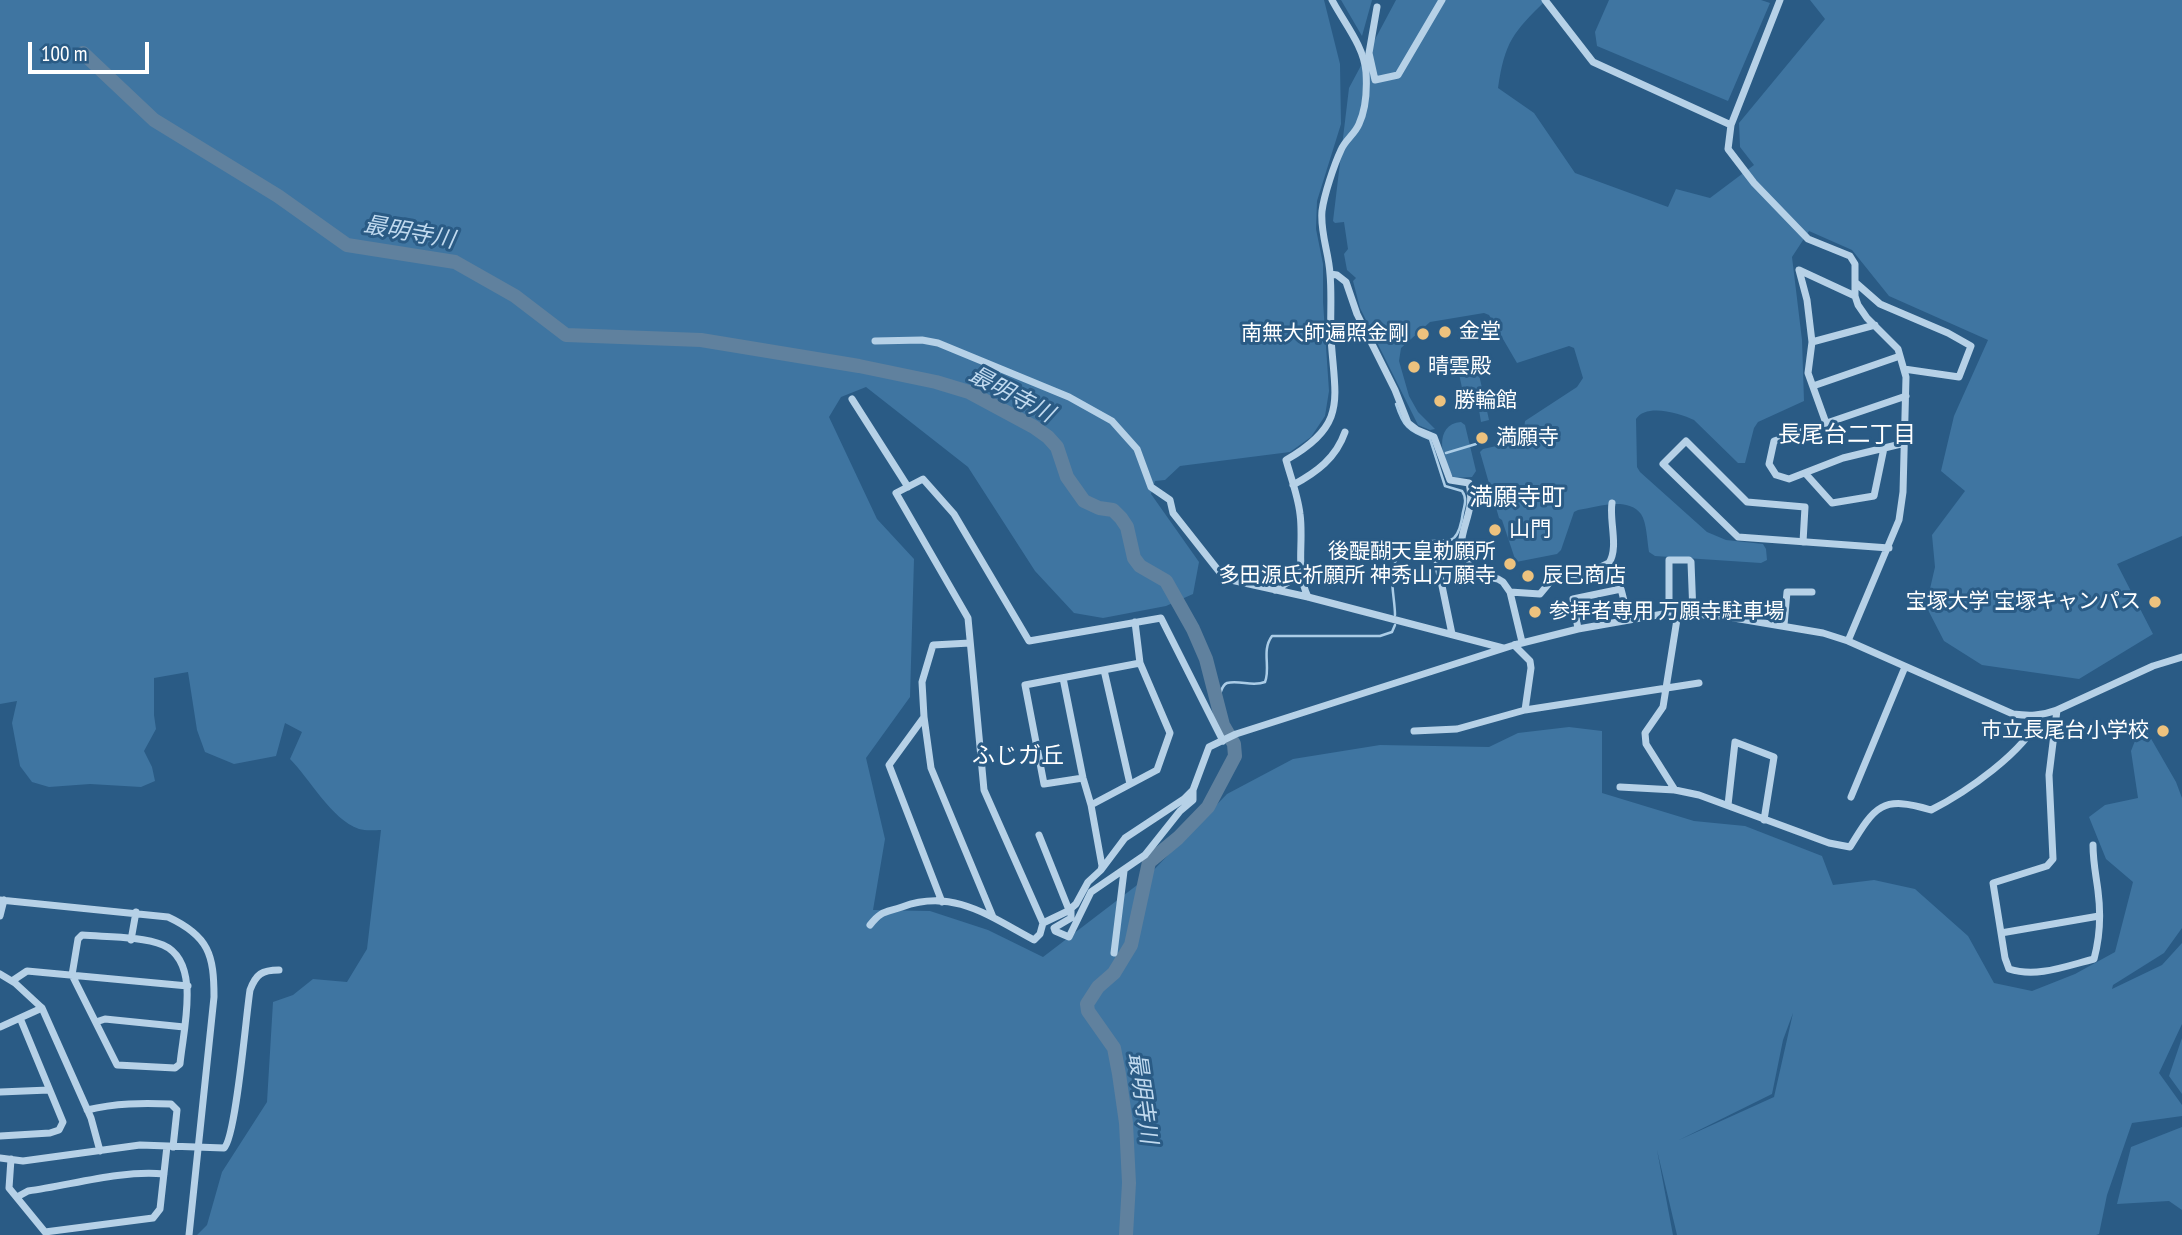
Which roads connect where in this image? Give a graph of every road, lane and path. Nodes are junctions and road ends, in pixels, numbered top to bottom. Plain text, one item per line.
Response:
1 (1332, 0) edge
2 (1442, 0) edge
3 (1545, 0) edge
4 (1780, 0) edge
5 (1377, 7) dead end
6 (1731, 125) junction
7 (1330, 274) junction
8 (1856, 283) junction
9 (1855, 296) junction
10 (1875, 325) junction
11 (875, 341) dead end
12 (1812, 342) junction
13 (1900, 356) junction
14 (1904, 369) junction
15 (1812, 386) junction
16 (1906, 396) junction
17 (852, 399) dead end
18 (1826, 423) junction
19 (1345, 432) dead end
20 (1905, 443) junction
21 (1884, 448) junction
22 (1805, 473) junction
23 (1293, 485) junction
24 (908, 487) junction
25 (1612, 503) dead end
26 (1803, 542) junction
27 (1889, 548) junction
28 (1435, 552) dead end
29 (1299, 570) junction
30 (1275, 590) junction
31 (1510, 592) junction
32 (1812, 592) dead end
33 (1308, 597) junction
34 (1673, 613) junction
35 (1693, 614) junction
36 (1629, 620) junction
37 (1135, 622) junction
38 (1784, 625) junction
39 (1578, 629) junction
40 (1452, 634) junction
41 (1848, 640) junction
42 (970, 643) junction
43 (1518, 644) junction
44 (1503, 648) junction
45 (2182, 657) edge
46 (1140, 663) junction
47 (1905, 667) junction
48 (1104, 670) junction
49 (1063, 678) junction
50 (1699, 682) dead end
51 (1666, 687) junction
52 (1525, 710) junction
53 (2057, 710) junction
54 (2040, 716) junction
55 (924, 717) junction
56 (1414, 731) dead end
57 (1223, 741) junction
58 (1083, 778) junction
59 (1130, 784) junction
60 (1620, 787) dead end
61 (1193, 790) junction
62 (1675, 790) junction
63 (1851, 797) dead end
64 (1091, 805) junction
65 (1728, 806) junction
66 (1764, 820) junction
67 (1039, 835) dead end
68 (2093, 845) dead end
69 (1101, 870) junction
70 (1124, 871) junction
71 (2, 900) edge
72 (942, 902) junction
73 (1070, 909) junction
74 (136, 912) junction
75 (0, 916) edge
76 (2099, 916) junction
77 (993, 917) junction
78 (1043, 923) junction
79 (870, 925) dead end
80 (2001, 933) junction
81 (131, 940) junction
82 (1114, 953) dead end
83 (279, 970) dead end
84 (0, 974) edge
85 (72, 975) junction
86 (12, 981) junction
87 (188, 986) junction
88 (42, 1008) junction
89 (20, 1018) junction
90 (96, 1022) junction
91 (0, 1027) edge
92 (184, 1027) junction
93 (49, 1090) junction
94 (0, 1092) edge
95 (88, 1110) junction
96 (0, 1136) edge
97 (170, 1147) junction
98 (198, 1147) junction
99 (100, 1151) junction
100 (0, 1158) edge
101 (11, 1159) junction
102 (164, 1174) junction
103 (17, 1197) junction
104 (189, 1235) edge

1 - 7 street
2 - 5 street
3 - 6 street
4 - 6 street
6 - 8 street
7 - 23 street
7 - 31 street
8 - 9 street
8 - 14 street
9 - 10 street
9 - 12 street
10 - 12 street
10 - 13 street
11 - 30 street
12 - 15 street
13 - 14 street
13 - 15 street
14 - 16 street
15 - 18 street
16 - 18 street
16 - 20 street
17 - 24 street
18 - 22 street
19 - 23 street
20 - 21 street
20 - 27 street
21 - 22 street
21 - 22 street
23 - 29 street
24 - 37 street
24 - 42 street
25 - 31 street
26 - 26 street
26 - 27 street
27 - 41 street
28 - 40 street
29 - 30 street
29 - 33 street
30 - 33 street
31 - 43 street
32 - 38 street
33 - 40 street
34 - 35 street
34 - 35 street
34 - 36 street
34 - 51 street
35 - 38 street
36 - 39 street
36 - 39 street
37 - 46 street
37 - 57 street
38 - 41 street
39 - 43 street
40 - 44 street
41 - 47 street
42 - 55 street
42 - 78 street
43 - 44 street
43 - 52 street
44 - 57 street
45 - 53 street
46 - 48 street
46 - 59 street
47 - 54 street
47 - 63 street
48 - 49 street
48 - 59 street
49 - 58 street
49 - 58 street
50 - 51 street
51 - 52 street
51 - 62 street
52 - 56 street
53 - 54 street
53 - 80 street
54 - 66 street
55 - 72 street
55 - 77 street
57 - 61 street
58 - 64 street
59 - 64 street
60 - 62 street
61 - 69 street
61 - 70 street
62 - 65 street
64 - 69 street
65 - 66 street
65 - 66 street
67 - 73 street
68 - 76 street
69 - 73 street
70 - 73 street
70 - 82 street
71 - 74 street
71 - 75 street
72 - 77 street
72 - 79 street
73 - 78 street
74 - 81 street
74 - 98 street
76 - 80 street
76 - 80 street
77 - 78 street
81 - 85 street
81 - 87 street
83 - 98 street
84 - 86 street
85 - 86 street
85 - 87 street
85 - 90 street
86 - 88 street
87 - 92 street
88 - 89 street
88 - 95 street
89 - 91 street
89 - 93 street
90 - 92 street
90 - 92 street
93 - 94 street
93 - 96 street
95 - 97 street
95 - 99 street
97 - 98 street
97 - 99 street
97 - 102 street
98 - 104 street
99 - 101 street
100 - 101 street
101 - 103 street
102 - 103 street
102 - 103 street

